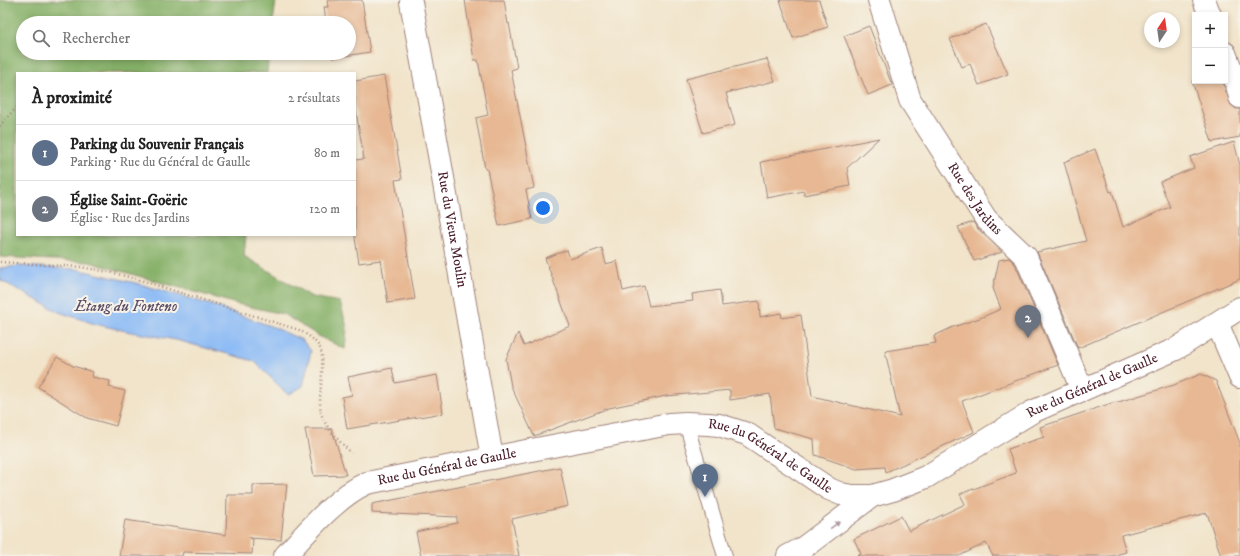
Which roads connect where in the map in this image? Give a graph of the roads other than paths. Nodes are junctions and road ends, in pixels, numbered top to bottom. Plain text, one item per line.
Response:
1 (879, 0) edge
2 (1204, 0) edge
3 (411, 2) dead end
4 (1209, 12) edge
5 (1228, 61) edge
6 (1240, 97) edge
7 (1240, 308) edge
8 (1217, 323) junction
9 (1240, 377) edge
10 (1082, 390) junction
11 (686, 423) junction
12 (492, 458) junction
13 (872, 496) junction
14 (285, 556) edge
15 (725, 556) edge
16 (788, 556) edge

1 - 10 street, Rue des Jardins
2 - 4 street
3 - 12 street, Rue du Vieux Moulin
5 - 6 street
7 - 8 street, Rue du Général de Gaulle
8 - 9 street
8 - 10 street, Rue du Général de Gaulle
10 - 13 street, Rue du Général de Gaulle
11 - 12 street, Rue du Général de Gaulle
11 - 13 street, Rue du Général de Gaulle
11 - 15 lane
12 - 14 street, Rue du Général de Gaulle
16 -> 13 street

